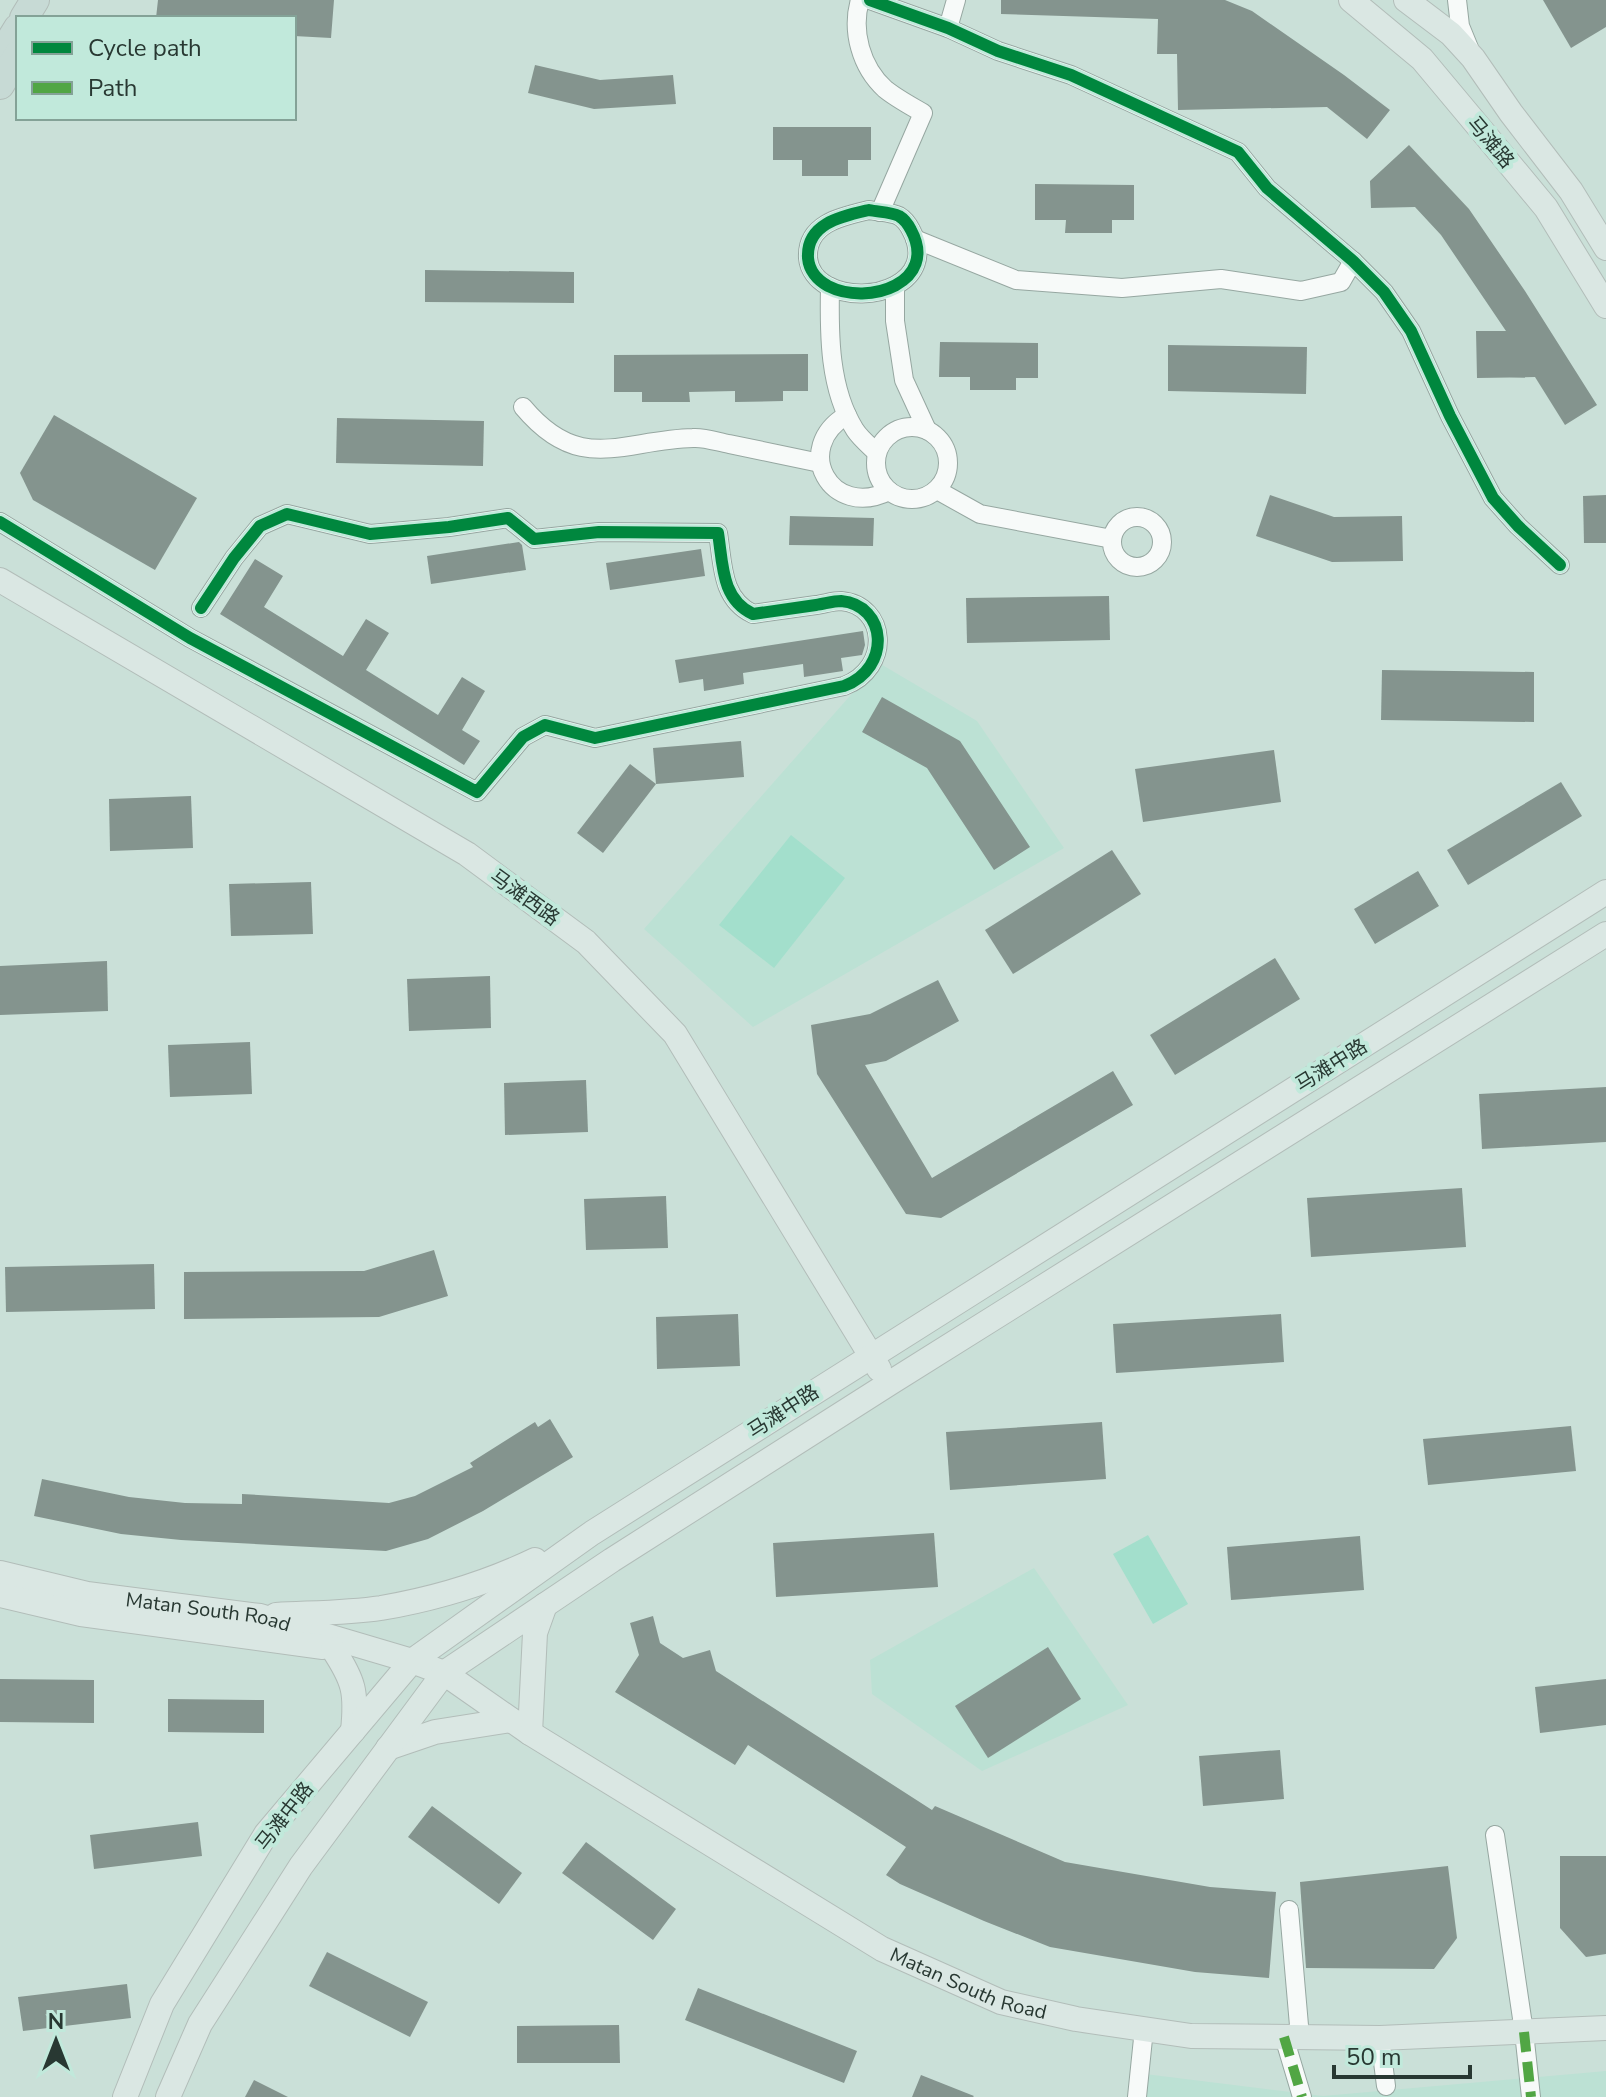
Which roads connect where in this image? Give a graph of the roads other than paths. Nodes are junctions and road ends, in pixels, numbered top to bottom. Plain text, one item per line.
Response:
1 (860, 0) edge
2 (870, 0) edge
3 (956, 0) edge
4 (1406, 0) edge
5 (1457, 0) edge
6 (1360, 2) edge
7 (948, 28) junction
8 (16, 31) edge
9 (0, 57) edge
10 (16, 58) edge
11 (1473, 58) junction
12 (0, 85) edge
13 (880, 212) junction
14 (915, 239) junction
15 (1606, 248) edge
16 (1353, 261) junction
17 (895, 286) junction
18 (830, 287) junction
19 (1606, 306) edge
20 (523, 407) dead end
21 (847, 415) junction
22 (927, 430) junction
23 (877, 453) junction
24 (820, 463) junction
25 (937, 490) junction
26 (889, 491) junction
27 (0, 522) edge
28 (1112, 539) dead end
29 (1560, 565) dead end
30 (0, 580) edge
31 (201, 608) dead end
32 (1606, 892) edge
33 (1606, 934) edge
34 (870, 1355) junction
35 (890, 1383) junction
36 (592, 1533) junction
37 (0, 1573) edge
38 (0, 1595) edge
39 (545, 1605) junction
40 (260, 1616) junction
41 (333, 1649) junction
42 (412, 1661) junction
43 (444, 1673) junction
44 (520, 1726) junction
45 (353, 1731) junction
46 (388, 1748) junction
47 (1495, 1835) dead end
48 (1289, 1910) dead end
49 (1606, 2028) edge
50 (1144, 2029) junction
51 (1524, 2032) junction
52 (1292, 2037) junction
53 (1380, 2038) junction
54 (1386, 2086) dead end
55 (125, 2097) edge
56 (168, 2097) edge
57 (1137, 2097) edge
58 (1302, 2097) edge
59 (1531, 2097) edge

1 - 13 street
2 - 7 street
3 - 7 street
4 - 11 main road, 马滩路
5 - 11 street
6 - 19 main road, 马滩路
7 - 16 street
8 - 9 highway
10 - 12 highway
11 - 15 main road, 马滩路
13 - 14 street
13 - 18 street
14 - 16 street
14 - 17 street
16 - 29 street
17 - 18 street
17 - 22 street
18 - 21 street
20 - 24 street
21 - 23 street
21 - 24 street
22 - 23 street
22 - 25 street
23 - 26 street
24 - 26 street
25 - 26 street
25 - 28 street
27 - 31 street
30 - 34 main road, 马滩西路
32 - 34 main road, 马滩中路
33 - 35 main road, 马滩中路
34 - 35 main road, 马滩西路
34 - 36 main road, 马滩中路
35 - 39 main road, 马滩中路
36 - 40 main road
36 - 42 main road, 马滩中路
37 - 40 main road, Matan South Road
38 - 41 main road, Matan South Road
39 - 43 main road, 马滩中路
39 - 44 main road
40 - 42 main road, Matan South Road
41 - 42 main road, Matan South Road
41 - 45 main road
42 - 43 main road, Matan South Road
42 - 45 main road, 马滩中路
43 - 44 main road, Matan South Road
43 - 46 main road, 马滩中路
44 - 46 main road
44 - 50 main road, Matan South Road
45 - 55 main road, 马滩中路
46 - 56 main road, 马滩中路
47 - 51 street
48 - 52 street
49 - 51 main road, Matan South Road
50 - 52 main road, Matan South Road
50 - 57 street
51 - 53 main road, Matan South Road
51 - 59 street
52 - 53 main road, Matan South Road
52 - 58 street
53 - 54 street

